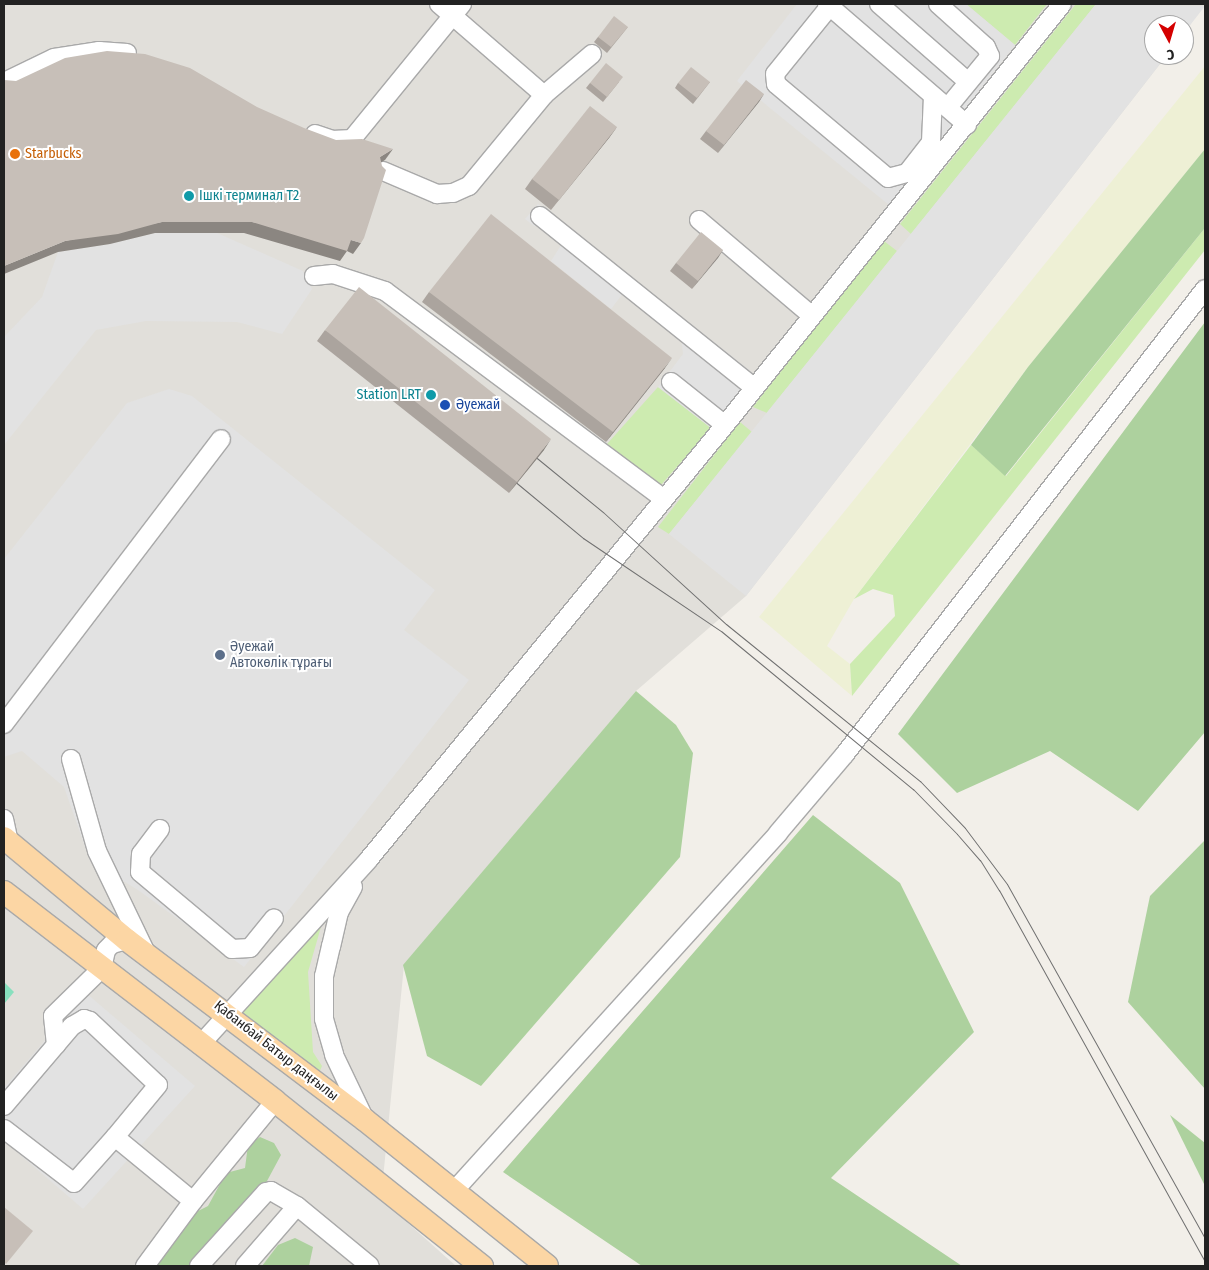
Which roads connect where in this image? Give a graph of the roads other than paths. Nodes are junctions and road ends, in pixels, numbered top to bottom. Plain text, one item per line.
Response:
1 (439, 4) edge
2 (879, 4) edge
3 (938, 4) edge
4 (1062, 4) edge
5 (828, 5) edge
6 (458, 9) edge
7 (140, 54) edge
8 (592, 54) dead end
9 (967, 81) junction
10 (4, 82) edge
11 (544, 95) junction
12 (933, 96) junction
13 (948, 107) junction
14 (966, 124) junction
15 (300, 129) edge
16 (383, 171) edge
17 (540, 216) dead end
18 (699, 220) dead end
19 (314, 276) dead end
20 (1205, 289) edge
21 (811, 315) junction
22 (671, 382) dead end
23 (755, 388) junction
24 (725, 425) junction
25 (221, 439) dead end
26 (664, 499) junction
27 (4, 724) edge
28 (71, 759) dead end
29 (4, 820) edge
30 (160, 829) dead end
31 (6, 840) edge
32 (369, 859) junction
33 (4, 892) edge
34 (274, 918) dead end
35 (127, 940) junction
36 (146, 953) junction
37 (102, 968) junction
38 (228, 1014) junction
39 (56, 1045) junction
40 (200, 1045) junction
41 (275, 1101) junction
42 (4, 1106) edge
43 (365, 1120) junction
44 (4, 1129) edge
45 (115, 1137) junction
46 (453, 1192) junction
47 (193, 1201) junction
48 (297, 1206) junction
49 (145, 1266) edge
50 (199, 1266) edge
51 (245, 1266) edge
52 (370, 1266) edge
53 (482, 1266) edge
54 (547, 1266) edge

1 - 6 lane
2 - 9 lane
3 - 9 lane
4 - 14 lane
5 - 12 lane
5 - 12 lane
6 - 11 lane
6 - 15 lane
7 - 10 lane
8 - 11 lane
9 - 13 lane
11 - 16 lane
12 - 13 lane
13 - 14 lane
14 - 21 lane
17 - 23 lane
18 - 21 lane
19 - 26 lane
20 - 46 lane
21 - 23 lane
22 - 24 lane
23 - 24 lane
24 - 26 lane
25 - 27 lane
26 - 32 lane
28 - 36 lane
29 - 31 lane
30 - 34 lane
31 - 35 main road, Қабанбай Батыр даңғылы
32 - 38 lane
32 - 43 lane
33 - 37 main road
35 - 36 main road, Қабанбай Батыр даңғылы
35 - 37 lane
36 - 38 main road, Қабанбай Батыр даңғылы
37 - 39 lane
37 - 40 main road
38 - 40 lane
38 - 43 main road, Қабанбай Батыр даңғылы
39 - 42 lane
39 - 45 lane
40 - 41 main road
41 - 47 lane
41 - 53 main road
43 - 46 main road, Қабанбай Батыр даңғылы
44 - 45 lane
45 - 47 lane
46 - 54 main road, Қабанбай Батыр даңғылы
47 - 49 lane
48 - 50 lane
48 - 51 lane
48 - 52 lane

